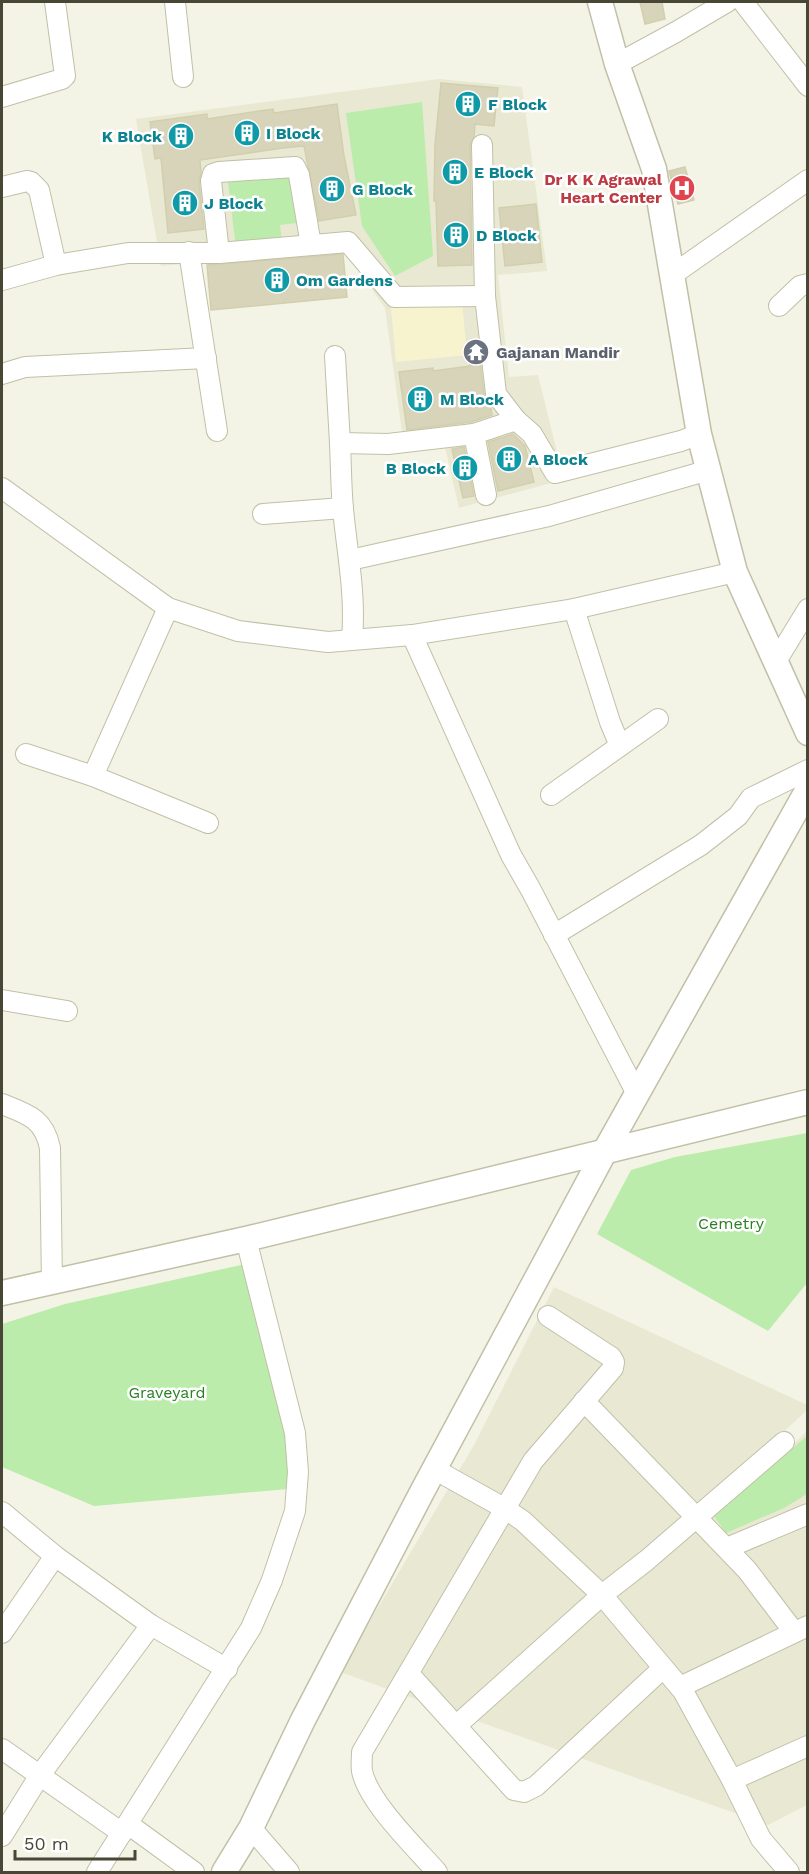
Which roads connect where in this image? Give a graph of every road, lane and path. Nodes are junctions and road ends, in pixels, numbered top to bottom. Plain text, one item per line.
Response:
1 (55, 2) edge
2 (175, 2) edge
3 (600, 2) edge
4 (727, 2) edge
5 (743, 2) edge
6 (617, 64) junction
7 (183, 77) dead end
8 (807, 86) edge
9 (2, 97) edge
10 (482, 145) dead end
11 (807, 180) edge
12 (2, 187) edge
13 (311, 245) junction
14 (189, 252) junction
15 (219, 253) junction
16 (56, 265) junction
17 (672, 275) junction
18 (2, 280) edge
19 (807, 284) edge
20 (485, 296) junction
21 (779, 306) dead end
22 (335, 356) dead end
23 (206, 358) junction
24 (2, 374) edge
25 (516, 420) junction
26 (217, 431) dead end
27 (474, 434) junction
28 (699, 434) junction
29 (340, 444) junction
30 (709, 470) junction
31 (2, 488) edge
32 (486, 495) dead end
33 (343, 508) junction
34 (263, 514) dead end
35 (350, 560) junction
36 (735, 572) junction
37 (168, 608) junction
38 (574, 609) junction
39 (807, 609) edge
40 (412, 635) junction
41 (352, 639) junction
42 (775, 663) junction
43 (658, 719) dead end
44 (807, 733) edge
45 (620, 746) junction
46 (26, 754) dead end
47 (807, 770) edge
48 (93, 776) junction
49 (807, 789) edge
50 (551, 795) dead end
51 (207, 823) dead end
52 (554, 935) junction
53 (2, 1000) edge
54 (67, 1011) dead end
55 (637, 1094) junction
56 (807, 1102) edge
57 (2, 1104) edge
58 (605, 1152) junction
59 (246, 1239) junction
60 (52, 1282) junction
61 (2, 1293) edge
62 (548, 1316) dead end
63 (584, 1401) junction
64 (784, 1442) dead end
65 (434, 1469) junction
66 (504, 1508) junction
67 (2, 1512) edge
68 (807, 1514) edge
69 (696, 1517) junction
70 (727, 1548) junction
71 (55, 1556) junction
72 (602, 1595) junction
73 (151, 1625) junction
74 (800, 1629) edge
75 (2, 1633) edge
76 (663, 1668) junction
77 (227, 1669) junction
78 (409, 1674) junction
79 (680, 1687) junction
80 (457, 1725) junction
81 (807, 1746) edge
82 (2, 1749) edge
83 (40, 1775) junction
84 (732, 1780) junction
85 (125, 1828) junction
86 (251, 1828) junction
87 (2, 1836) edge
88 (97, 1872) edge
89 (194, 1872) edge
90 (224, 1872) edge
91 (289, 1872) edge
92 (437, 1872) edge
93 (789, 1872) edge

1 - 9 street
2 - 7 street
3 - 6 street
4 - 6 street
5 - 8 street
6 - 17 street
10 - 20 street
11 - 17 street
12 - 16 street
13 - 15 street
13 - 15 street
13 - 20 street
14 - 15 street
14 - 16 street
14 - 23 street
16 - 18 street
17 - 28 street
19 - 21 street
20 - 25 street
22 - 29 street
23 - 24 street
23 - 26 street
25 - 27 street
25 - 28 street
27 - 29 street
27 - 32 street
28 - 30 street
29 - 33 street
30 - 35 street
30 - 36 street
31 - 37 street
33 - 34 street
33 - 35 street
35 - 41 street
36 - 38 street
36 - 42 street
37 - 41 street
37 - 48 street
38 - 40 street
38 - 45 street
39 - 42 street
40 - 41 street
40 - 52 street
42 - 44 street
43 - 45 street
45 - 50 street
46 - 48 street
47 - 52 street
48 - 51 street
49 - 55 street
52 - 55 street
53 - 54 street
55 - 58 street
56 - 58 street
57 - 60 street
58 - 59 street
58 - 65 street
59 - 60 street
59 - 77 street
60 - 61 street
62 - 63 street
63 - 66 street
63 - 69 street
64 - 69 street
65 - 66 street
65 - 86 street
66 - 72 street
66 - 78 street
67 - 71 street
68 - 70 street
69 - 70 street
69 - 72 street
70 - 74 street
71 - 73 street
71 - 75 street
72 - 76 street
72 - 80 street
73 - 77 street
73 - 83 street
74 - 79 street
76 - 79 street
76 - 80 street
77 - 85 street
78 - 80 street
78 - 92 street
79 - 84 street
81 - 84 street
82 - 83 street
83 - 85 street
83 - 87 street
84 - 93 street
85 - 88 street
85 - 89 street
86 - 90 street
86 - 91 street

